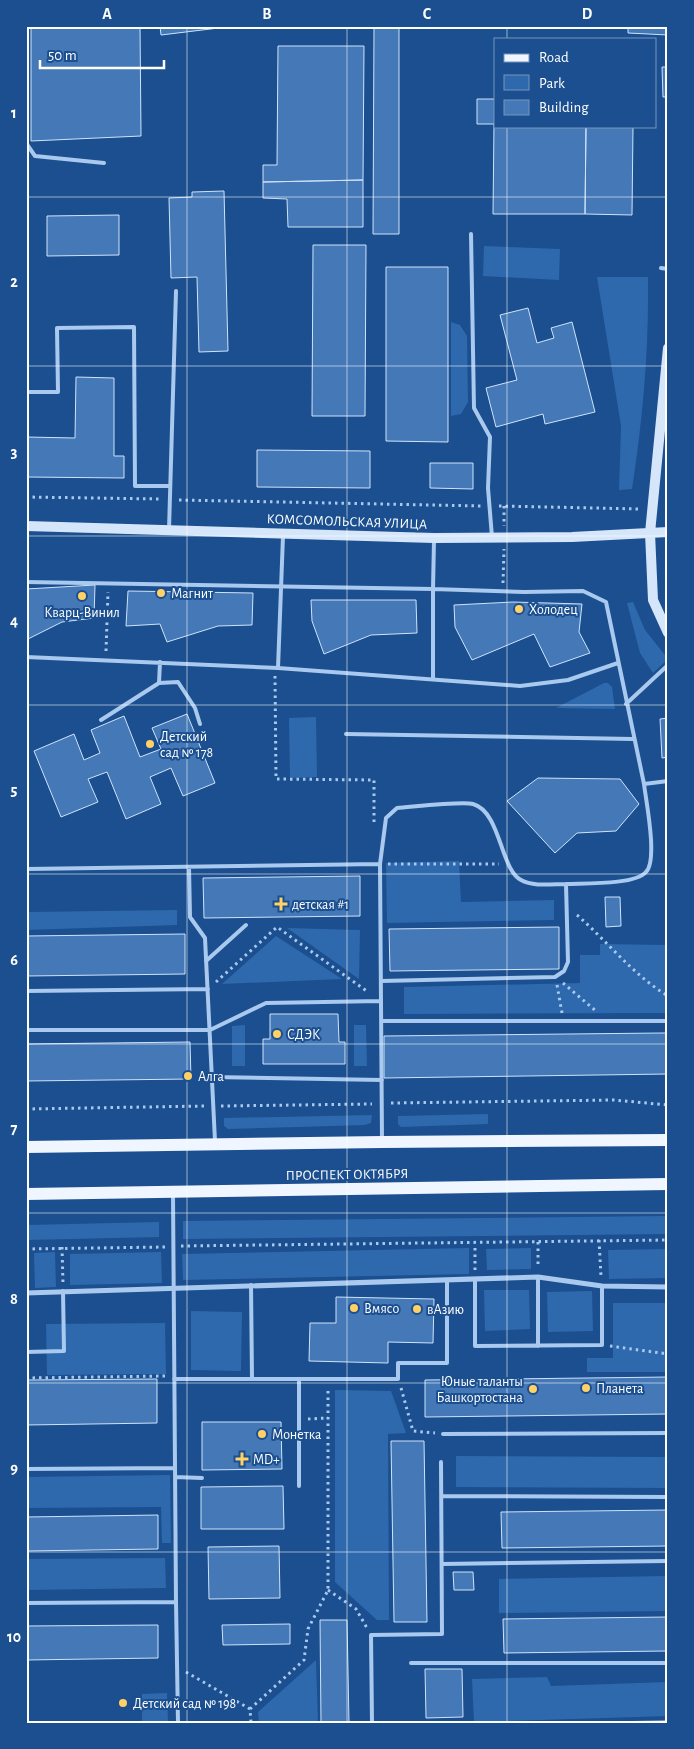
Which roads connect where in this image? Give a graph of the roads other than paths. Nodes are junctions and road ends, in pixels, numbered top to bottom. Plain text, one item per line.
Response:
1 (26, 143) edge
2 (104, 162) dead end
3 (471, 234) dead end
4 (660, 268) dead end
5 (668, 268) edge
6 (176, 291) dead end
7 (668, 348) edge
8 (26, 392) edge
9 (170, 486) junction
10 (26, 526) edge
11 (169, 530) junction
12 (650, 532) junction
13 (668, 532) edge
14 (284, 533) junction
15 (434, 538) junction
16 (492, 538) junction
17 (26, 582) edge
18 (282, 585) junction
19 (433, 588) junction
20 (668, 633) edge
21 (26, 657) edge
22 (160, 662) junction
23 (618, 663) junction
24 (668, 665) edge
25 (277, 668) junction
26 (433, 679) junction
27 (159, 684) junction
28 (626, 704) junction
29 (101, 720) dead end
30 (200, 724) dead end
31 (346, 734) dead end
32 (634, 739) junction
33 (668, 781) edge
34 (644, 784) junction
35 (380, 864) junction
36 (189, 866) junction
37 (26, 869) edge
38 (566, 884) junction
39 (246, 925) dead end
40 (206, 961) junction
41 (381, 981) junction
42 (208, 989) junction
43 (26, 991) edge
44 (381, 1001) junction
45 (381, 1021) junction
46 (668, 1021) edge
47 (26, 1030) edge
48 (210, 1030) junction
49 (212, 1077) junction
50 (382, 1080) junction
51 (668, 1140) edge
52 (382, 1142) junction
53 (216, 1144) junction
54 (26, 1147) edge
55 (668, 1184) edge
56 (173, 1191) junction
57 (26, 1194) edge
58 (538, 1277) junction
59 (475, 1279) junction
60 (447, 1281) junction
61 (251, 1285) junction
62 (602, 1286) junction
63 (668, 1287) edge
64 (174, 1288) junction
65 (63, 1291) junction
66 (27, 1292) edge
67 (538, 1346) junction
68 (26, 1352) edge
69 (174, 1377) junction
70 (252, 1379) junction
71 (299, 1379) junction
72 (668, 1433) edge
73 (443, 1434) road end
74 (441, 1462) dead end
75 (175, 1468) junction
76 (26, 1469) edge
77 (176, 1477) junction
78 (202, 1478) dead end
79 (299, 1486) dead end
80 (441, 1496) junction
81 (668, 1497) edge
82 (668, 1561) edge
83 (442, 1564) junction
84 (176, 1602) junction
85 (26, 1603) edge
86 (411, 1663) dead end
87 (668, 1663) edge
88 (178, 1723) edge
89 (372, 1723) edge

1 - 2 lane
3 - 16 lane
4 - 5 lane
6 - 9 lane
7 - 12 main road
8 - 9 lane
9 - 11 lane
10 - 11 main road, КОМСОМОЛЬСКАЯ УЛИЦА
11 - 14 main road, КОМСОМОЛЬСКАЯ УЛИЦА
12 - 13 main road, КОМСОМОЛЬСКАЯ УЛИЦА
12 - 16 main road, КОМСОМОЛЬСКАЯ УЛИЦА
12 - 20 main road
14 - 15 main road, КОМСОМОЛЬСКАЯ УЛИЦА
14 - 18 lane
15 - 16 main road, КОМСОМОЛЬСКАЯ УЛИЦА
15 - 19 lane
17 - 18 lane
18 - 19 lane
18 - 25 lane
19 - 23 lane
19 - 26 lane
21 - 22 lane
22 - 25 lane
22 - 27 lane
23 - 26 lane
23 - 28 lane
24 - 28 lane
25 - 26 lane
27 - 29 lane
27 - 30 lane
28 - 32 lane
31 - 32 lane
32 - 34 lane
33 - 34 lane
34 - 38 lane
35 - 36 lane
35 - 38 lane
35 - 41 lane
36 - 37 lane
36 - 40 lane
38 - 41 lane
39 - 40 lane
40 - 42 lane
41 - 44 lane
42 - 43 lane
42 - 48 lane
44 - 45 lane
44 - 48 lane
45 - 46 lane
45 - 50 lane
47 - 48 lane
48 - 49 lane
49 - 50 lane
49 - 53 lane
50 - 52 lane
51 - 52 main road
52 - 53 main road
53 - 54 main road
55 - 56 main road, ПРОСПЕКТ ОКТЯБРЯ
56 - 57 main road, ПРОСПЕКТ ОКТЯБРЯ
56 - 64 lane
58 - 59 street
58 - 62 street
58 - 67 lane
59 - 60 street
59 - 67 lane
60 - 61 street
60 - 71 lane
61 - 64 street
61 - 70 lane
62 - 63 street
62 - 67 lane
64 - 65 street
64 - 69 lane
65 - 66 street
65 - 68 lane
69 - 70 lane
69 - 75 lane
70 - 71 lane
71 - 79 lane
72 - 73 lane
74 - 80 lane
75 - 76 lane
75 - 77 lane
77 - 78 lane
77 - 84 lane
80 - 81 lane
80 - 83 lane
82 - 83 lane
83 - 89 lane
84 - 85 lane
84 - 88 lane
86 - 87 lane

